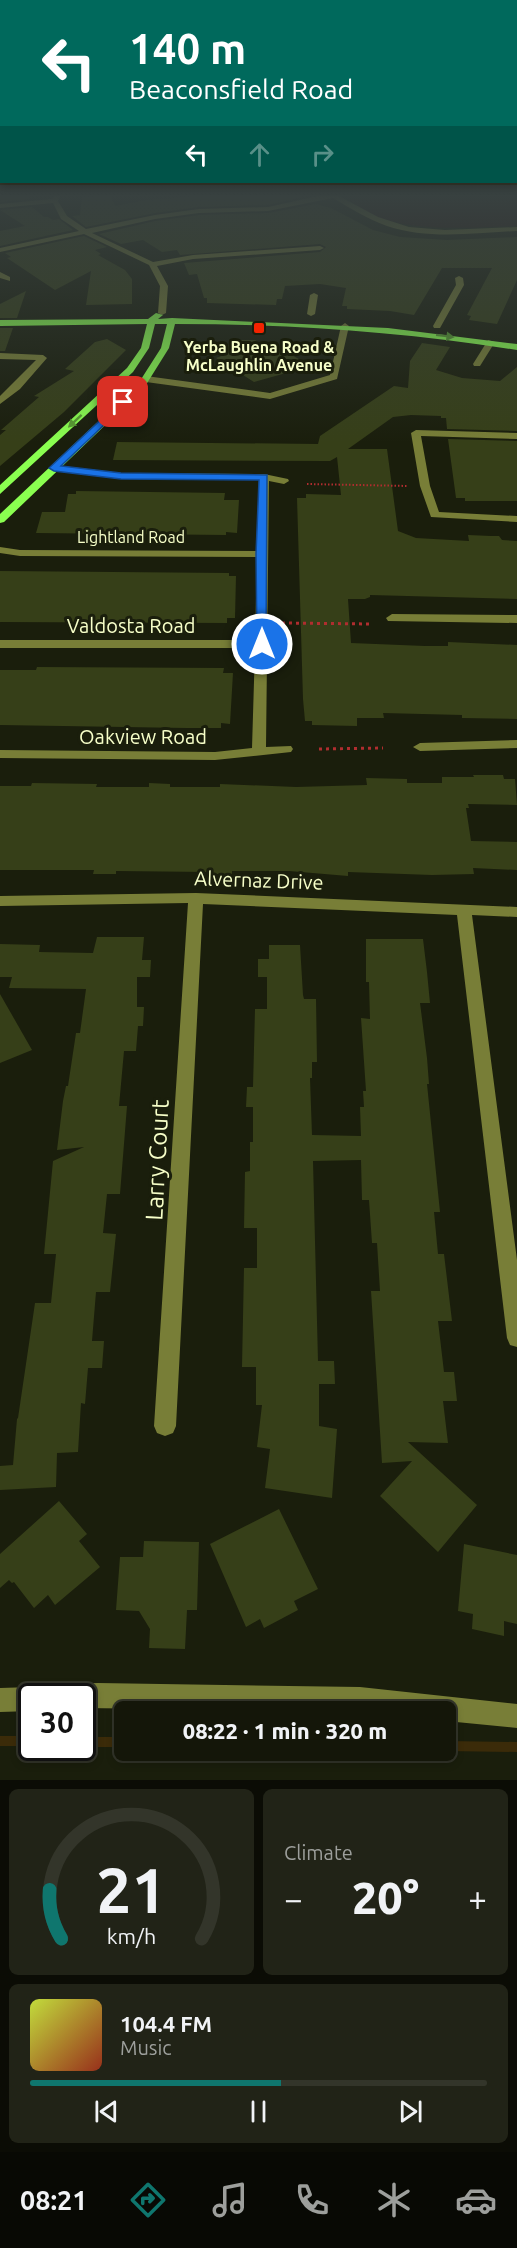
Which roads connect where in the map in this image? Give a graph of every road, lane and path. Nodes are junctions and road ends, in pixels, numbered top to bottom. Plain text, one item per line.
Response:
1 (159, 277) edge
2 (459, 278) dead end
3 (314, 295) dead end
4 (162, 314) junction
5 (280, 314) dead end
6 (301, 314) dead end
7 (311, 314) junction
8 (0, 315) edge
9 (323, 315) dead end
10 (152, 320) junction
11 (172, 320) junction
12 (102, 321) junction
13 (218, 321) junction
14 (345, 322) junction
15 (0, 323) edge
16 (437, 326) junction
17 (132, 329) dead end
18 (141, 335) dead end
19 (517, 337) edge
20 (491, 342) junction
21 (517, 347) edge
22 (145, 348) junction
23 (165, 348) junction
24 (0, 356) edge
25 (477, 364) dead end
26 (146, 379) junction
27 (0, 401) edge
28 (517, 436) edge
29 (54, 468) junction
30 (264, 477) junction
31 (284, 481) dead end
32 (307, 484) dead end
33 (408, 486) dead end
34 (0, 491) edge
35 (517, 519) edge
36 (0, 520) edge
37 (0, 550) edge
38 (261, 554) junction
39 (392, 618) dead end
40 (517, 619) edge
41 (282, 623) dead end
42 (372, 624) dead end
43 (0, 644) edge
44 (262, 644) junction
45 (517, 744) edge
46 (420, 747) dead end
47 (383, 748) dead end
48 (286, 749) dead end
49 (319, 749) dead end
50 (259, 752) junction
51 (0, 754) edge
52 (196, 898) junction
53 (0, 901) edge
54 (464, 909) junction
55 (517, 912) edge
56 (517, 1338) edge
57 (165, 1426) dead end
58 (96, 1695) edge
59 (18, 1699) edge
60 (0, 1700) edge
61 (517, 1716) edge

1 - 4 street
2 - 16 street
3 - 7 street
4 - 5 main road
4 - 8 main road
4 - 10 main road
4 - 11 main road
6 - 7 main road
7 - 9 main road
10 - 11 main road
10 - 12 main road
10 - 22 main road
11 - 13 main road
11 - 23 main road
12 - 15 main road
12 - 17 main road
13 - 14 main road
13 - 23 main road
14 - 16 main road
14 -> 20 main road
14 - 26 street
16 - 19 main road
18 - 22 main road
20 - 21 main road
20 - 25 street
22 -> 34 main road
23 - 26 main road
24 - 27 street
26 - 29 main road
28 - 35 street
29 - 30 street
29 - 36 main road
30 - 31 street
30 - 38 street
32 - 33 path
37 - 38 street, Lightland Road
38 - 44 street
39 - 40 street
41 - 42 path
43 - 44 street, Valdosta Road
44 - 50 street
45 - 46 street
47 - 49 path
48 - 50 street, Oakview Road
50 - 51 street, Oakview Road
52 - 53 street, Alvernaz Drive
52 - 54 street, Alvernaz Drive
52 - 57 street, Larry Court
54 - 55 street, Alvernaz Drive
54 - 56 street
58 - 61 street
59 - 60 street

